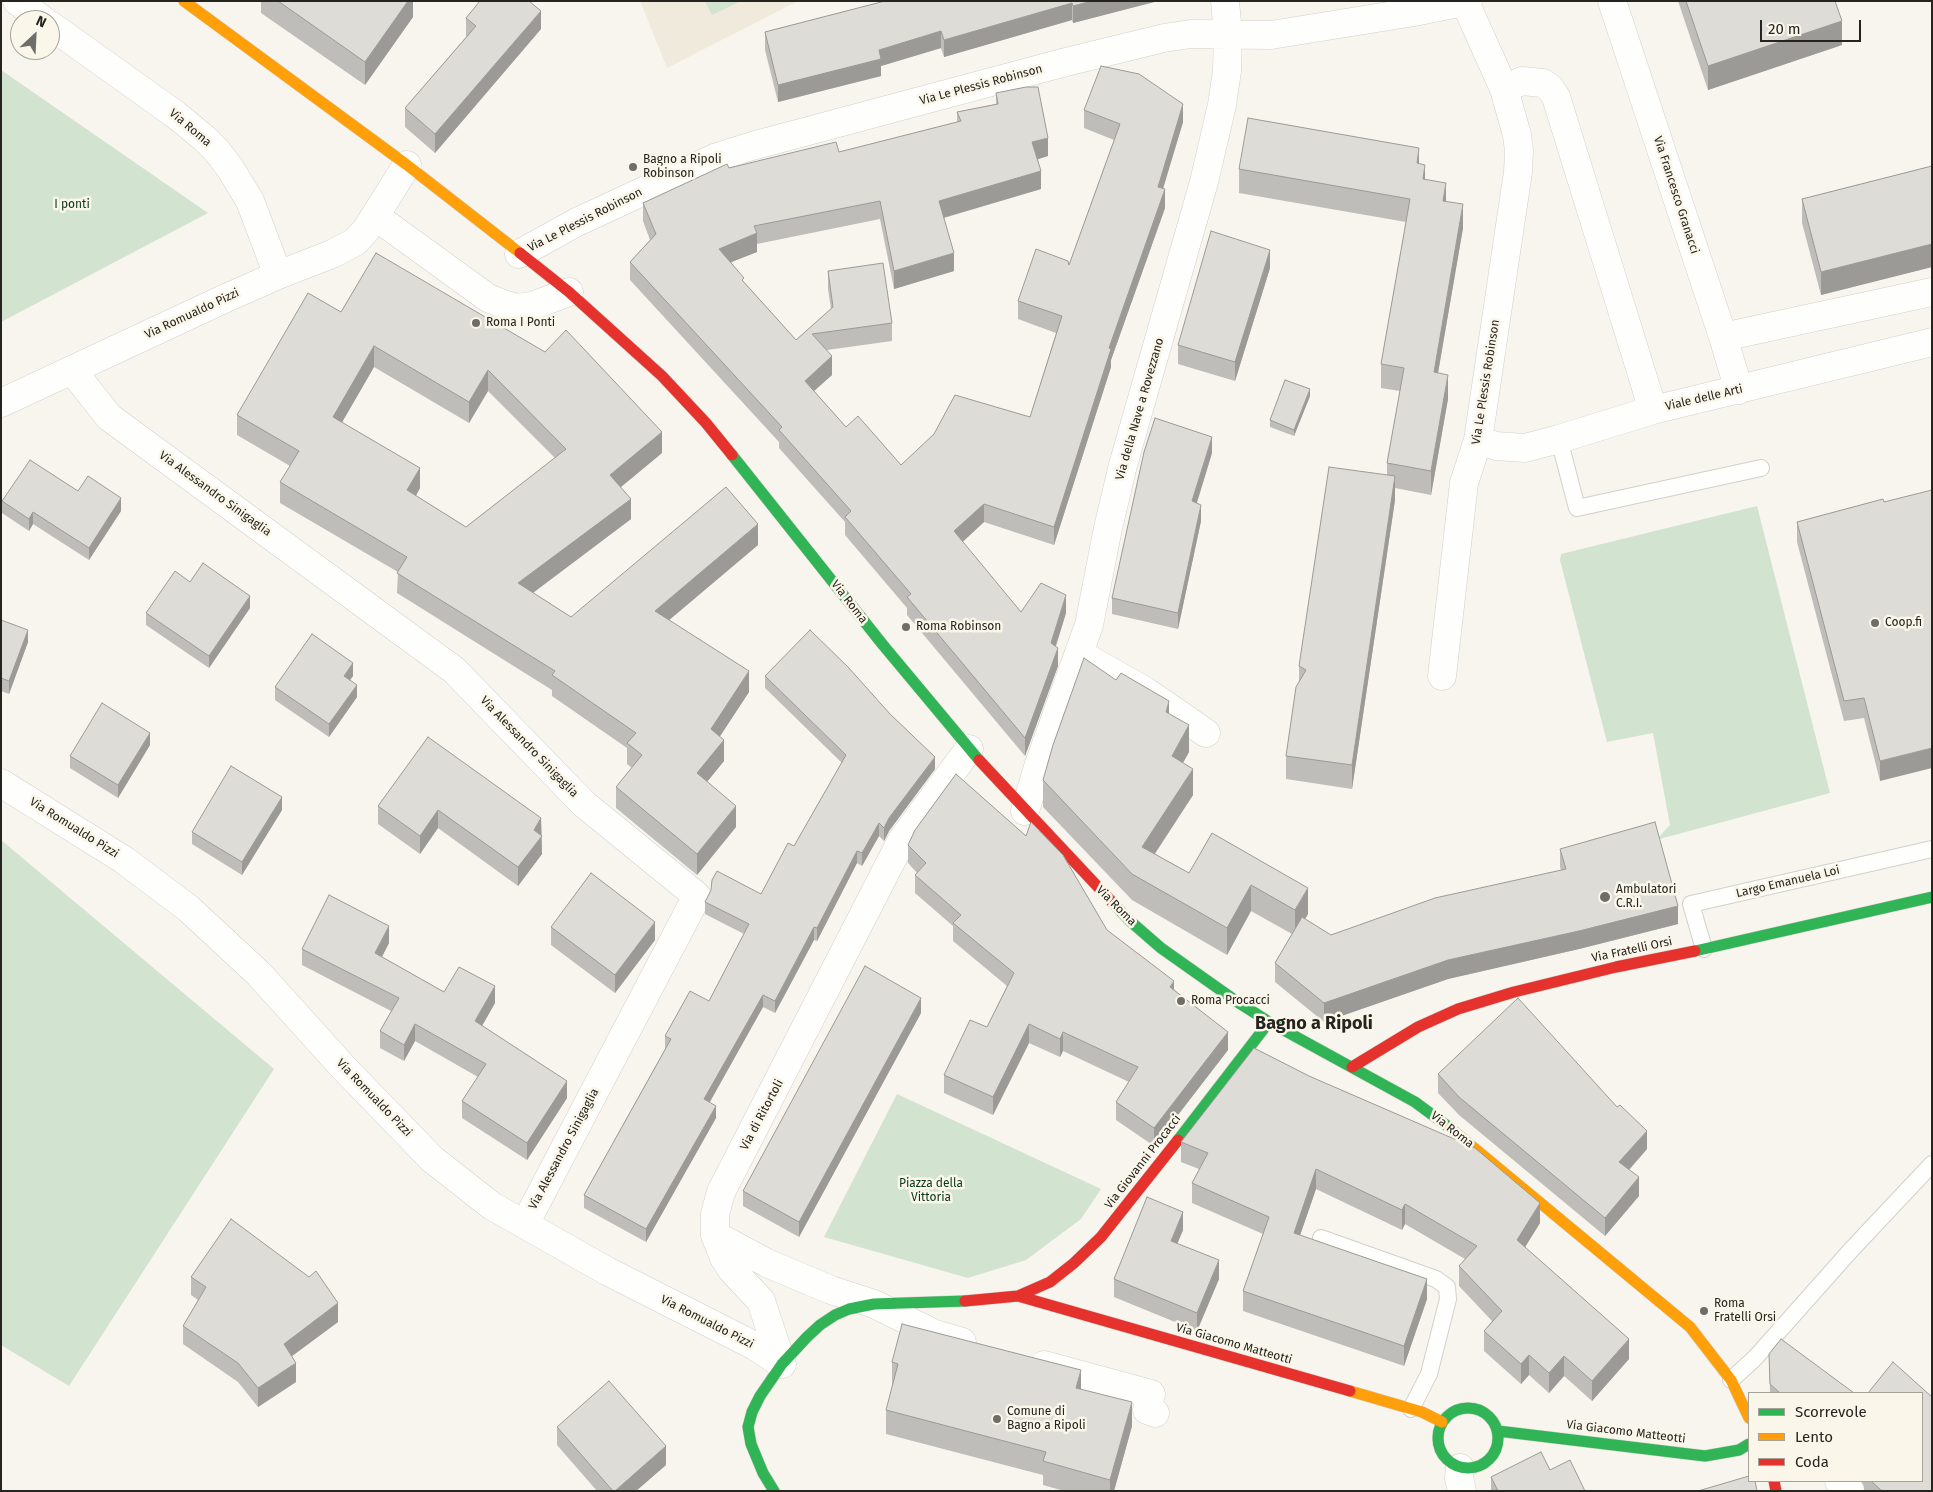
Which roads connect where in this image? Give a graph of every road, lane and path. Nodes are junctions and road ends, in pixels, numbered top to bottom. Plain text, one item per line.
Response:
1 (17, 1) edge
2 (184, 1) edge
3 (1225, 1) edge
4 (1612, 1) edge
5 (1467, 2) edge
6 (29, 10) edge
7 (60, 32) edge
8 (1228, 34) junction
9 (1504, 88) junction
10 (407, 165) junction
11 (375, 216) junction
12 (519, 254) junction
13 (278, 275) junction
14 (569, 292) junction
15 (1932, 292) edge
16 (1723, 338) junction
17 (1932, 342) edge
18 (72, 370) junction
19 (1739, 390) junction
20 (1, 403) edge
21 (1653, 410) junction
22 (1559, 439) junction
23 (1478, 440) junction
24 (1761, 468) dead end
25 (1080, 654) junction
26 (1442, 676) dead end
27 (1206, 733) dead end
28 (969, 749) junction
29 (1, 783) edge
30 (1025, 811) junction
31 (1932, 849) edge
32 (1932, 897) edge
33 (1704, 949) junction
34 (1270, 1022) junction
35 (1352, 1068) junction
36 (1932, 1164) edge
37 (525, 1224) junction
38 (715, 1235) junction
39 (1322, 1238) dead end
40 (1018, 1296) junction
41 (874, 1304) junction
42 (983, 1348) edge
43 (1021, 1359) edge
44 (782, 1364) junction
45 (1731, 1380) junction
46 (1411, 1409) junction
47 (1155, 1413) dead end
48 (1748, 1416) edge
49 (1442, 1422) junction
50 (1498, 1431) junction
51 (1748, 1445) edge
52 (1461, 1479) edge
53 (1840, 1482) edge
54 (774, 1491) edge
55 (1850, 1491) edge

1 - 6 street
2 - 10 street, Via Roma
3 - 8 street, Via della Nave a Rovezzano
4 - 16 street, Via Francesco Granacci
5 - 8 street, Via Le Plessis Robinson
5 - 9 street, Via Le Plessis Robinson
7 - 13 street, Via Roma
8 - 12 street, Via Le Plessis Robinson
8 - 25 street, Via della Nave a Rovezzano
9 - 21 street
9 - 23 street, Via Le Plessis Robinson
10 - 11 street
10 - 12 street, Via Roma
11 - 13 street, Via Romualdo Pizzi
11 - 14 street
12 - 14 street, Via Roma
13 - 18 street, Via Romualdo Pizzi
14 - 28 street, Via Roma
15 - 16 street
16 - 19 street, Via Francesco Granacci
17 - 19 street, Viale delle Arti
18 - 20 street, Via Romualdo Pizzi
18 - 37 street, Via Alessandro Sinigaglia
19 - 21 street, Viale delle Arti
21 - 22 street, Viale delle Arti
22 - 23 street, Viale delle Arti
22 - 24 lane
23 - 26 street, Via Le Plessis Robinson
25 - 27 street
25 - 30 street, Via della Nave a Rovezzano
28 - 30 street, Via Roma
28 - 38 street, Via di Ritortoli
29 - 37 street, Via Romualdo Pizzi
30 - 34 street, Via Roma
31 - 33 lane, Largo Emanuela Loi
32 - 33 street, Via Fratelli Orsi
33 - 35 street, Via Fratelli Orsi
34 - 35 street, Via Roma
34 - 40 street, Via Giovanni Procacci
35 - 45 street, Via Roma
36 - 45 lane
37 - 44 street, Via Romualdo Pizzi
38 - 41 street
38 - 44 street, Via di Ritortoli
39 - 46 lane
40 - 41 street
40 - 46 street, Via Giacomo Matteotti
41 - 42 street
41 - 44 street
43 - 47 street
44 - 54 street
45 - 48 street, Via Roma
46 - 49 street, Via Giacomo Matteotti
49 - 50 street
49 - 52 street
50 - 51 street, Via Giacomo Matteotti
50 - 52 street
53 - 55 street

